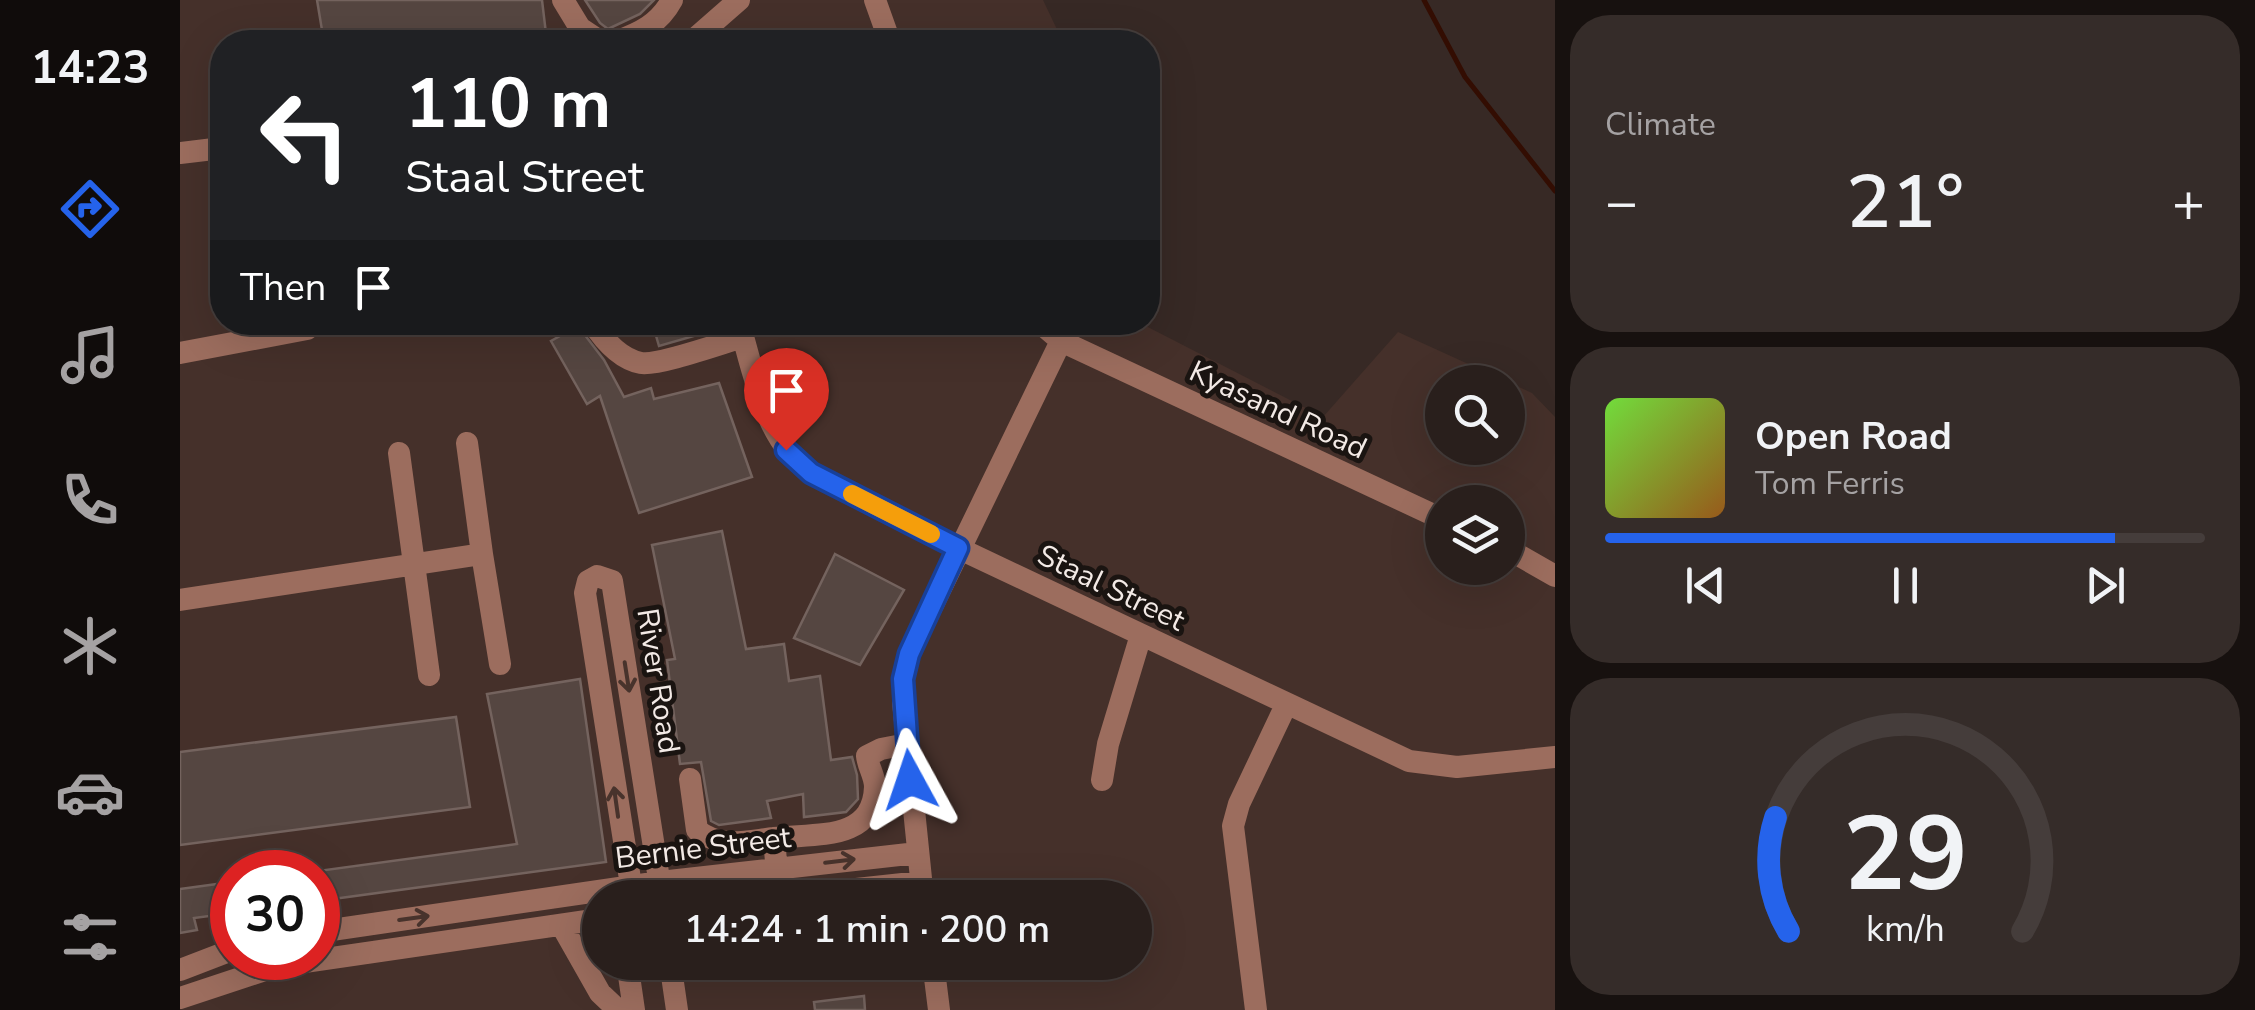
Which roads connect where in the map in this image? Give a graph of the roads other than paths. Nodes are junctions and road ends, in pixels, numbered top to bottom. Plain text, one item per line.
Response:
1 (563, 0) edge
2 (672, 0) edge
3 (740, 0) edge
4 (876, 0) edge
5 (583, 30) edge
6 (653, 30) edge
7 (705, 30) edge
8 (886, 30) edge
9 (210, 149) edge
10 (180, 153) edge
11 (275, 335) edge
12 (602, 335) edge
13 (727, 335) edge
14 (742, 335) edge
15 (1053, 335) edge
16 (1061, 342) junction
17 (180, 353) edge
18 (466, 444) dead end
19 (400, 453) dead end
20 (1425, 511) edge
21 (958, 548) junction
22 (482, 554) junction
23 (1525, 559) edge
24 (413, 565) junction
25 (1555, 576) edge
26 (180, 600) edge
27 (1141, 635) junction
28 (500, 664) dead end
29 (428, 675) dead end
30 (1286, 705) junction
31 (907, 744) junction
32 (1555, 757) edge
33 (690, 779) dead end
34 (1102, 780) dead end
35 (774, 838) junction
36 (918, 853) junction
37 (777, 869) junction
38 (629, 880) edge
39 (659, 880) edge
40 (716, 880) edge
41 (777, 880) edge
42 (921, 880) edge
43 (582, 898) edge
44 (582, 922) edge
45 (562, 926) junction
46 (340, 929) edge
47 (210, 958) edge
48 (180, 970) edge
49 (629, 980) edge
50 (644, 980) edge
51 (673, 980) edge
52 (935, 980) edge
53 (180, 998) edge
54 (618, 1010) edge
55 (632, 1010) edge
56 (648, 1010) edge
57 (677, 1010) edge
58 (940, 1010) edge
59 (1256, 1010) edge

1 - 5 street
2 - 6 street
3 - 7 street
4 - 8 street
9 - 10 street
11 - 17 street
12 - 13 street
14 - 21 street, Staal Street
15 - 16 street, Kyasand Road
16 - 20 street, Kyasand Road
16 - 21 street
18 - 22 street
19 - 24 street
21 - 27 street, Staal Street
21 - 31 street
22 - 24 street
22 - 28 street
23 - 25 street
24 - 26 street
24 - 29 street
27 - 30 street, Staal Street
27 - 34 street
30 - 32 street, Staal Street
30 - 59 street
31 - 35 street
31 - 36 street
33 - 35 street
35 - 37 street
37 -> 36 street, Bernie Street
36 - 42 street
37 - 40 street, Bernie Street
37 - 41 street
38 -> 39 street, River Road
46 -> 43 street, Bernie Street
44 - 45 street
45 - 53 street
45 - 54 street
47 - 48 street
49 - 55 street
50 - 56 street
51 - 57 street
52 - 58 street

